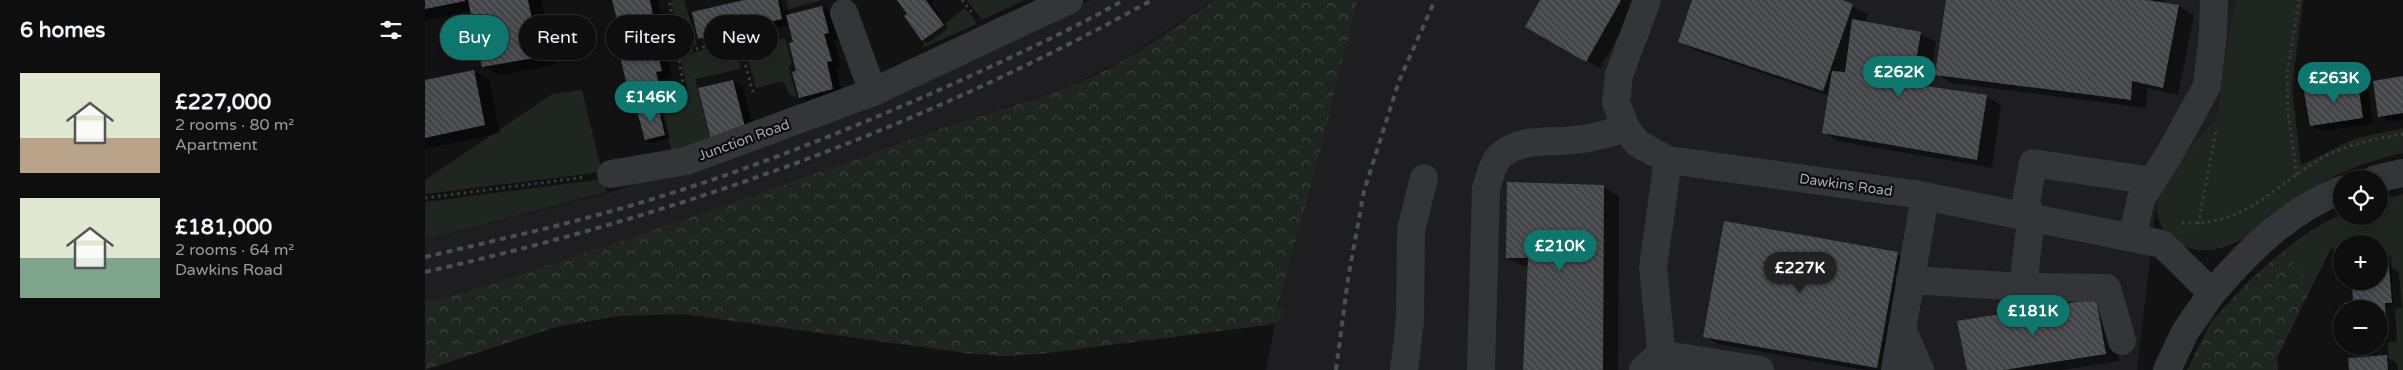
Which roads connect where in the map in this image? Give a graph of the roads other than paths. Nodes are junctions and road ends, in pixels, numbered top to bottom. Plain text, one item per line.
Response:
1 (1069, 0) edge
2 (1647, 0) edge
3 (2214, 0) edge
4 (844, 13) dead end
5 (873, 92) junction
6 (1626, 128) junction
7 (1668, 160) junction
8 (2403, 173) edge
9 (611, 174) road end
10 (2388, 176) edge
11 (1424, 178) dead end
12 (2153, 181) junction
13 (2333, 194) edge
14 (1925, 197) junction
15 (2031, 218) junction
16 (2132, 238) junction
17 (1910, 280) junction
18 (2023, 287) junction
19 (2212, 293) junction
20 (1902, 329) junction
21 (2122, 340) dead end
22 (1655, 365) edge
23 (1404, 370) edge
24 (1481, 370) edge
25 (1761, 370) edge
26 (1895, 370) edge
27 (1920, 370) edge
28 (2167, 370) edge

1 - 5 street, Junction Road
2 - 6 street
3 - 12 street
4 - 5 street
5 - 9 street, Junction Road
6 - 7 street
6 - 24 street
7 - 14 street, Dawkins Road
7 - 22 street
8 - 10 street
11 - 23 street
12 - 15 street
12 - 16 street
13 - 19 street
14 - 15 street, Dawkins Road
14 - 17 street
15 - 16 street, Dawkins Road
15 - 18 street
16 - 19 street, Dawkins Road
17 - 18 street
17 - 20 street
18 - 21 street
19 - 28 street
20 - 26 street
20 - 27 street
22 - 25 street

